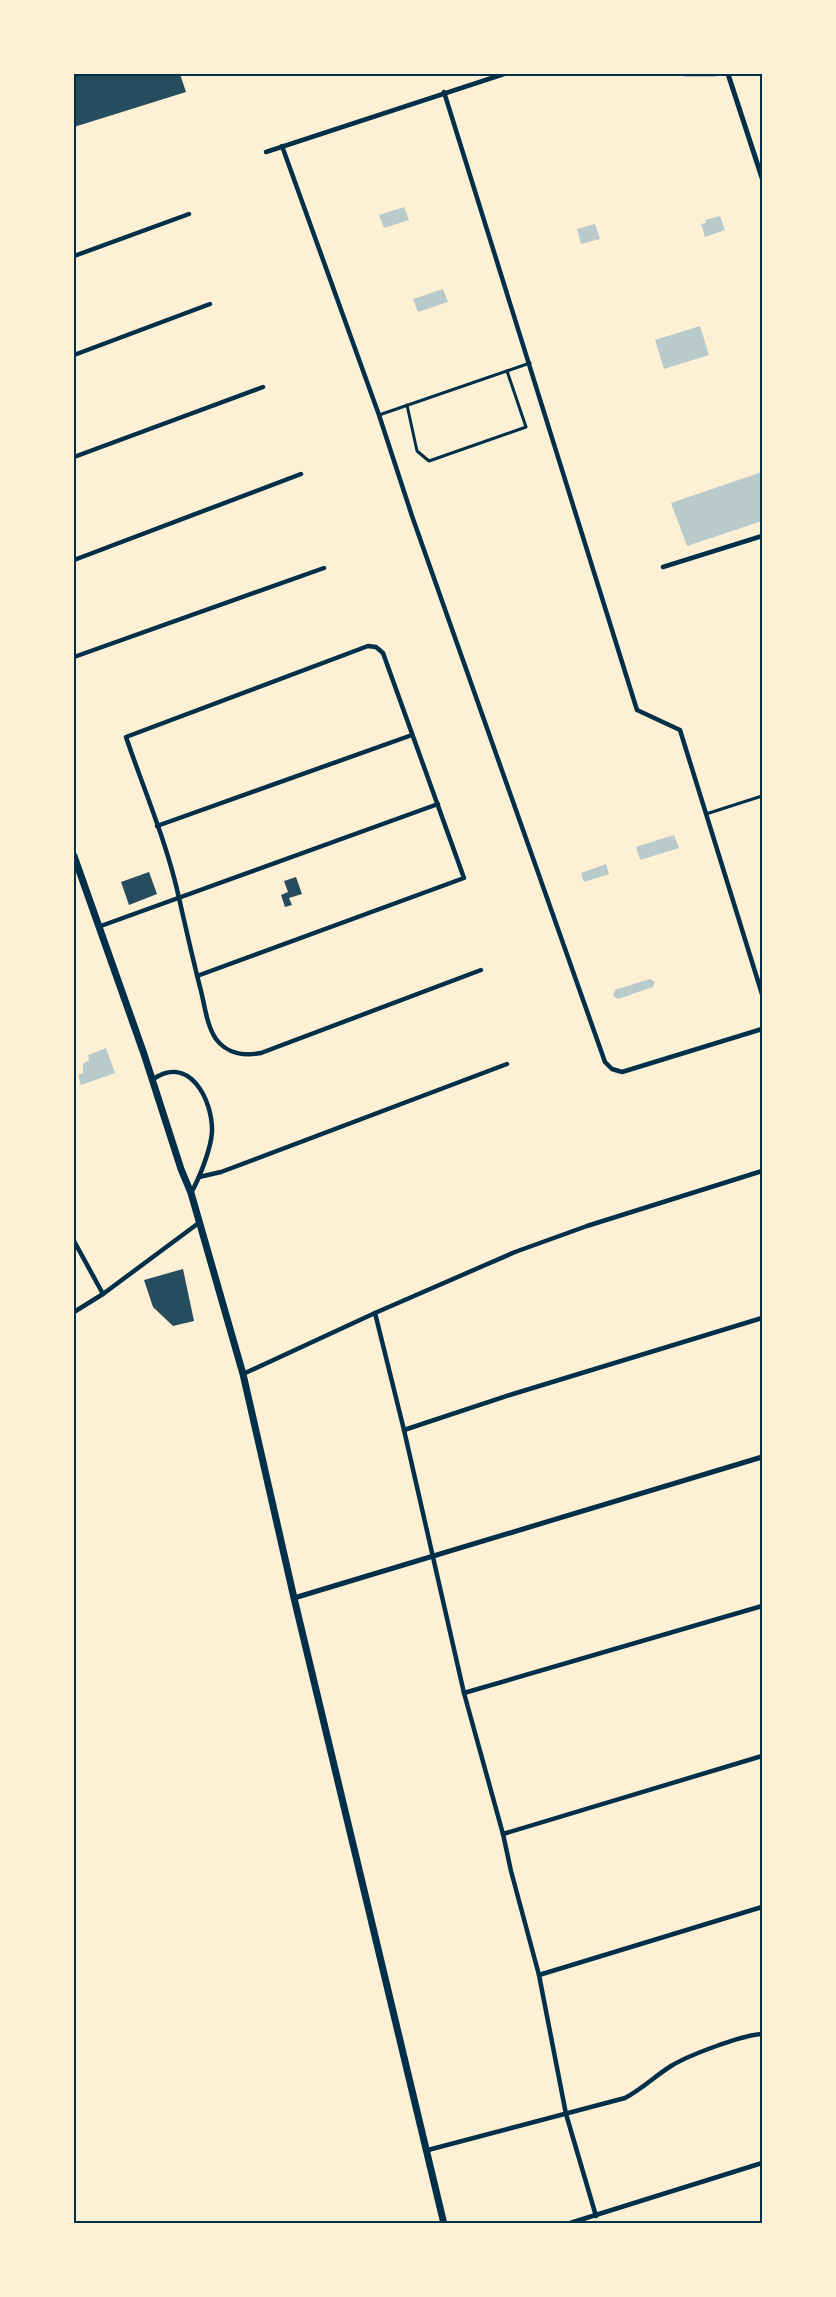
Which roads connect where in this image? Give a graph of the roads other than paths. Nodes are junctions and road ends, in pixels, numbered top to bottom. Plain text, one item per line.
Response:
1 (504, 74) edge
2 (685, 74) edge
3 (715, 74) edge
4 (728, 74) edge
5 (444, 92) junction
6 (282, 146) junction
7 (266, 152) dead end
8 (762, 178) edge
9 (189, 214) dead end
10 (74, 256) edge
11 (210, 304) dead end
12 (74, 355) edge
13 (530, 363) junction
14 (507, 371) junction
15 (263, 387) dead end
16 (406, 405) junction
17 (379, 415) junction
18 (74, 457) edge
19 (301, 474) dead end
20 (762, 536) edge
21 (74, 560) edge
22 (663, 567) dead end
23 (324, 568) dead end
24 (74, 657) edge
25 (412, 735) junction
26 (762, 796) edge
27 (438, 804) junction
28 (706, 814) junction
29 (157, 826) junction
30 (74, 856) edge
31 (179, 898) junction
32 (98, 927) junction
33 (481, 970) dead end
34 (197, 976) junction
35 (762, 994) edge
36 (762, 1029) edge
37 (507, 1064) dead end
38 (152, 1080) junction
39 (762, 1171) edge
40 (199, 1176) junction
41 (191, 1193) junction
42 (200, 1222) junction
43 (74, 1241) edge
44 (103, 1294) junction
45 (74, 1312) edge
46 (375, 1313) junction
47 (762, 1318) edge
48 (243, 1374) junction
49 (404, 1430) junction
50 (762, 1457) edge
51 (433, 1556) junction
52 (294, 1598) junction
53 (762, 1605) edge
54 (464, 1692) junction
55 (762, 1756) edge
56 (503, 1834) junction
57 (762, 1906) edge
58 (538, 1976) junction
59 (762, 2034) edge
60 (566, 2114) junction
61 (428, 2150) junction
62 (762, 2163) edge
63 (596, 2216) junction
64 (444, 2223) edge
65 (567, 2223) edge

1 - 5 street
2 - 3 street
4 - 8 street
5 - 6 street
5 - 13 street
6 - 7 street
6 - 17 street
9 - 10 street
11 - 12 street
13 - 14 street
13 - 28 street
14 - 16 street
14 - 16 street
15 - 18 street
16 - 17 street
17 - 36 street
19 - 21 street
20 - 22 street
23 - 24 street
25 - 27 street
25 - 29 street
25 - 29 street
26 - 28 street
27 - 31 street
27 - 34 street
28 - 35 street
29 - 31 street
30 - 32 main road
31 - 32 street
31 - 34 street
32 - 38 main road
33 - 34 street
37 - 40 street
38 - 40 street
38 - 41 main road
39 - 46 street
40 - 41 street
41 - 42 main road
42 - 44 street
42 - 48 main road
43 - 44 street
44 - 45 street
46 - 48 street
46 - 49 street
47 - 49 street
48 - 52 main road
49 - 51 street
50 - 51 street
51 - 52 street
51 - 54 street
52 - 61 main road
53 - 54 street
54 - 56 street
55 - 56 street
56 - 58 street
57 - 58 street
58 - 60 street
59 - 60 street
60 - 61 street
60 - 63 street
61 - 64 main road
62 - 63 street
63 - 65 street

